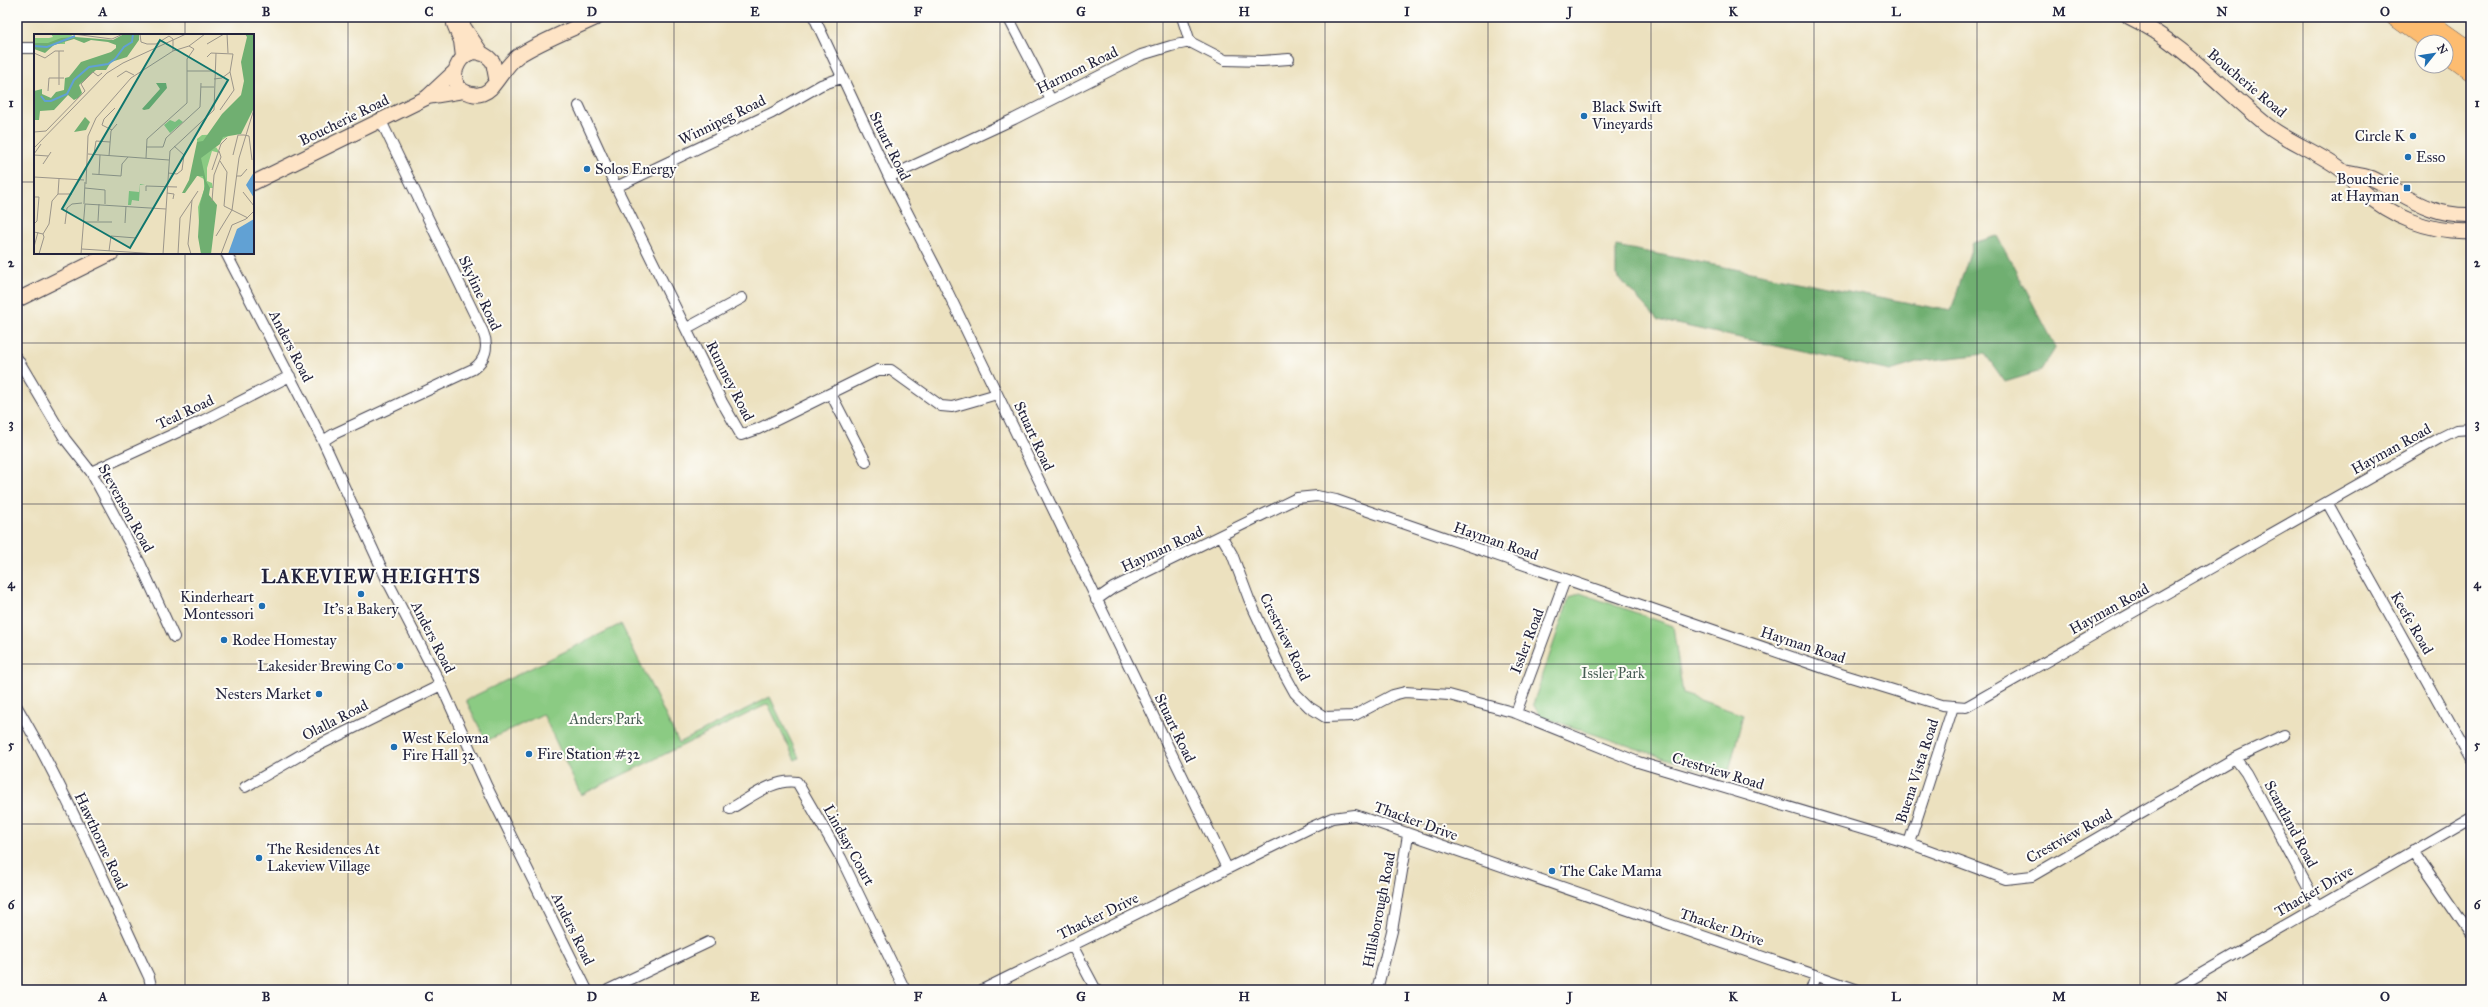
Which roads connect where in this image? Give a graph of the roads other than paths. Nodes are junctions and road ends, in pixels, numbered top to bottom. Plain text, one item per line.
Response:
1 (450, 17) edge
2 (457, 17) edge
3 (598, 17) edge
4 (814, 17) edge
5 (1008, 17) edge
6 (1182, 17) edge
7 (2129, 17) edge
8 (2394, 17) edge
9 (2423, 17) edge
10 (2418, 34) edge
11 (1190, 42) junction
12 (17, 48) edge
13 (34, 48) edge
14 (2471, 51) edge
15 (486, 56) junction
16 (518, 56) junction
17 (463, 57) junction
18 (2454, 58) edge
19 (1289, 60) dead end
20 (2454, 60) edge
21 (2471, 66) edge
22 (455, 71) junction
23 (2471, 72) edge
24 (496, 78) junction
25 (841, 78) junction
26 (463, 91) junction
27 (427, 97) junction
28 (1051, 100) junction
29 (580, 106) dead end
30 (381, 121) junction
31 (2344, 172) junction
32 (275, 173) junction
33 (889, 177) junction
34 (254, 182) edge
35 (616, 187) junction
36 (254, 189) edge
37 (2471, 215) edge
38 (2471, 230) edge
39 (110, 254) edge
40 (226, 254) edge
41 (231, 254) edge
42 (238, 277) junction
43 (742, 298) dead end
44 (17, 300) edge
45 (687, 328) junction
46 (17, 358) edge
47 (290, 376) junction
48 (831, 394) junction
49 (997, 394) junction
50 (2471, 429) edge
51 (323, 441) junction
52 (866, 462) dead end
53 (91, 472) junction
54 (2327, 502) junction
55 (1222, 537) junction
56 (1566, 580) junction
57 (1096, 600) junction
58 (174, 637) dead end
59 (441, 685) junction
60 (17, 707) edge
61 (1953, 707) junction
62 (1516, 713) junction
63 (2284, 735) dead end
64 (2235, 758) junction
65 (2471, 760) edge
66 (245, 787) dead end
67 (730, 809) dead end
68 (2471, 818) edge
69 (1408, 835) junction
70 (1910, 844) junction
71 (2413, 851) junction
72 (1227, 868) junction
73 (2318, 906) junction
74 (2471, 935) edge
75 (709, 942) dead end
76 (1072, 945) junction
77 (1816, 976) junction
78 (152, 990) edge
79 (587, 990) edge
80 (608, 990) edge
81 (905, 990) edge
82 (982, 990) edge
83 (1096, 990) edge
84 (1376, 990) edge
85 (1811, 990) edge
86 (1858, 990) edge
87 (2173, 990) edge

1 - 17 main road
2 - 15 main road
3 - 16 main road, Boucherie Road
4 - 25 street, Stuart Road
5 - 28 street
6 - 11 street
7 - 31 main road, Boucherie Road
8 - 10 highway
9 - 14 highway
11 - 19 street
11 - 28 street, Harmon Road
12 - 13 street
15 - 16 main road, Boucherie Road
15 - 17 main road, Boucherie Road
15 - 24 main road
16 - 24 main road, Boucherie Road
17 - 22 main road, Boucherie Road
18 - 21 highway
20 - 23 highway
22 - 26 main road
22 - 27 main road, Boucherie Road
24 - 26 main road, Boucherie Road
25 - 33 street, Stuart Road
25 - 35 street, Winnipeg Road
26 - 27 main road, Boucherie Road
27 - 30 main road, Boucherie Road
28 - 33 street, Harmon Road
29 - 35 street, Rumney Road
30 - 32 main road, Boucherie Road
30 - 51 street, Skyline Road
31 - 37 main road, Boucherie Road
31 - 38 main road, Boucherie Road
32 - 34 main road, Boucherie Road
32 - 36 main road, Boucherie Road
33 - 49 street, Stuart Road
35 - 45 street, Rumney Road
39 - 44 main road
40 - 42 street, Anders Road
41 - 42 street, Anders Road
42 - 47 street, Anders Road
43 - 45 street
45 - 48 street, Rumney Road
46 - 53 street, Stevenson Road
47 - 51 street, Anders Road
47 - 53 street, Teal Road
48 - 49 street, Rumney Road
48 - 52 street
49 - 57 street, Stuart Road
50 - 54 street, Hayman Road
51 - 59 street, Anders Road
53 - 58 street, Stevenson Road
54 - 61 street, Hayman Road
54 - 65 street, Keefe Road
55 - 56 street, Hayman Road
55 - 57 street, Hayman Road
55 - 62 street, Crestview Road
56 - 61 street, Hayman Road
56 - 62 street, Issler Road
57 - 72 street, Stuart Road
59 - 66 street, Olalla Road
59 - 79 street, Anders Road
60 - 78 street, Hawthorne Road
61 - 70 street, Buena Vista Road
62 - 70 street, Crestview Road
63 - 64 street, Crestview Road
64 - 70 street, Crestview Road
64 - 73 street, Scantland Road
67 - 81 street, Lindsay Court
68 - 71 street, Thacker Drive
69 - 72 street, Thacker Drive
69 - 77 street, Thacker Drive
69 - 84 street, Hillsborough Road
71 - 73 street, Thacker Drive
71 - 74 street
72 - 76 street, Thacker Drive
73 - 87 street, Thacker Drive
75 - 80 street
76 - 82 street, Thacker Drive
76 - 83 street
77 - 85 street
77 - 86 street, Thacker Drive

